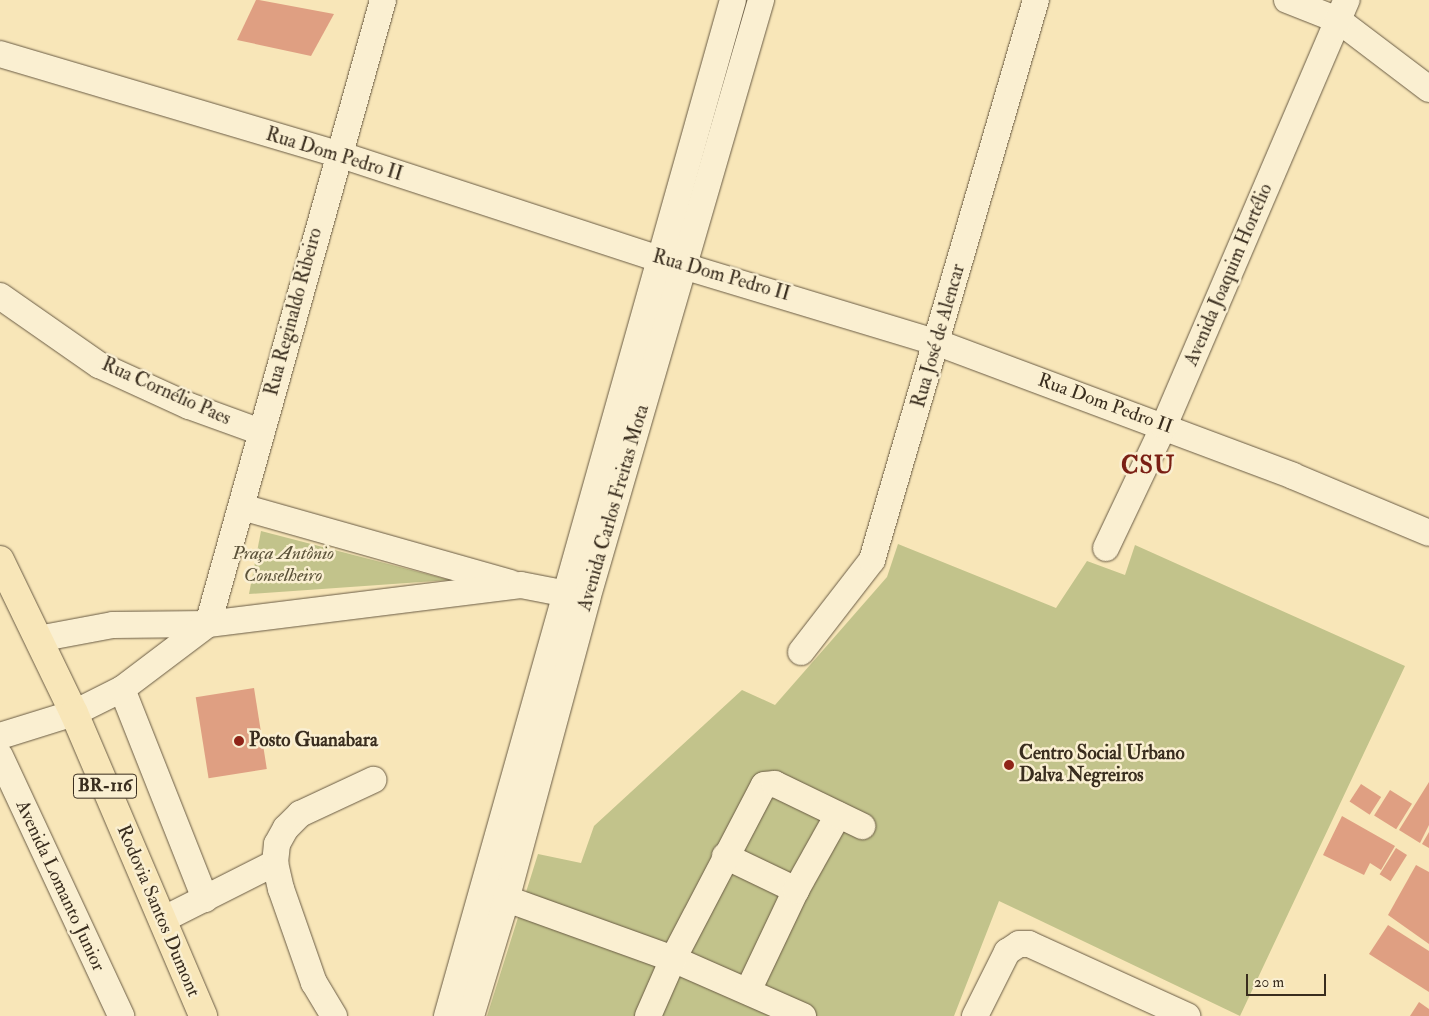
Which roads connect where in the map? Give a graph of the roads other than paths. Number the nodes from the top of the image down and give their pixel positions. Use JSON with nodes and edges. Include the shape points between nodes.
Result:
{"nodes":[{"id":1,"x":383,"y":0,"type":"edge"},
{"id":2,"x":733,"y":0,"type":"edge"},
{"id":3,"x":761,"y":0,"type":"edge"},
{"id":4,"x":1036,"y":0,"type":"edge"},
{"id":5,"x":1286,"y":0,"type":"edge"},
{"id":6,"x":1343,"y":10,"type":"edge"},
{"id":7,"x":0,"y":54,"type":"edge"},
{"id":8,"x":1429,"y":89,"type":"edge"},
{"id":9,"x":338,"y":154,"type":"junction"},
{"id":10,"x":672,"y":263,"type":"junction"},
{"id":11,"x":0,"y":296,"type":"edge"},
{"id":12,"x":938,"y":343,"type":"junction"},
{"id":13,"x":1164,"y":426,"type":"junction"},
{"id":14,"x":261,"y":432,"type":"junction"},
{"id":15,"x":242,"y":507,"type":"junction"},
{"id":16,"x":1429,"y":533,"type":"edge"},
{"id":17,"x":1106,"y":548,"type":"dead end"},
{"id":18,"x":0,"y":560,"type":"edge"},
{"id":19,"x":521,"y":586,"type":"junction"},
{"id":20,"x":576,"y":596,"type":"junction"},
{"id":21,"x":208,"y":624,"type":"junction"},
{"id":22,"x":38,"y":639,"type":"junction"},
{"id":23,"x":801,"y":652,"type":"dead end"},
{"id":24,"x":122,"y":689,"type":"junction"},
{"id":25,"x":74,"y":713,"type":"junction"},
{"id":26,"x":0,"y":736,"type":"edge"},
{"id":27,"x":0,"y":756,"type":"edge"},
{"id":28,"x":373,"y":780,"type":"dead end"},
{"id":29,"x":838,"y":815,"type":"junction"},
{"id":30,"x":862,"y":826,"type":"dead end"},
{"id":31,"x":726,"y":856,"type":"junction"},
{"id":32,"x":275,"y":863,"type":"junction"},
{"id":33,"x":796,"y":890,"type":"junction"},
{"id":34,"x":495,"y":896,"type":"junction"},
{"id":35,"x":205,"y":899,"type":"junction"},
{"id":36,"x":162,"y":920,"type":"junction"},
{"id":37,"x":672,"y":959,"type":"junction"},
{"id":38,"x":748,"y":991,"type":"junction"},
{"id":39,"x":121,"y":1016,"type":"edge"},
{"id":40,"x":203,"y":1016,"type":"edge"},
{"id":41,"x":334,"y":1016,"type":"edge"},
{"id":42,"x":447,"y":1016,"type":"edge"},
{"id":43,"x":471,"y":1016,"type":"edge"},
{"id":44,"x":648,"y":1016,"type":"edge"},
{"id":45,"x":803,"y":1016,"type":"edge"},
{"id":46,"x":975,"y":1016,"type":"edge"},
{"id":47,"x":1188,"y":1016,"type":"edge"}],
"edges":[{"from":1,"to":9,"type":"street","name":"Rua Reginaldo Ribeiro"},
{"from":2,"to":10,"type":"street","name":"Avenida Carlos Freitas Mota"},
{"from":3,"to":10,"type":"street","name":"Avenida Carlos Freitas Mota"},
{"from":4,"to":12,"type":"street","name":"Rua José de Alencar"},
{"from":5,"to":6,"type":"street"},
{"from":6,"to":8,"type":"street"},
{"from":6,"to":13,"type":"street","name":"Avenida Joaquim Hortélio"},
{"from":7,"to":9,"type":"street","name":"Rua Dom Pedro II"},
{"from":9,"to":10,"type":"street","name":"Rua Dom Pedro II"},
{"from":9,"to":14,"type":"street","name":"Rua Reginaldo Ribeiro"},
{"from":10,"to":12,"type":"street","name":"Rua Dom Pedro II"},
{"from":10,"to":20,"type":"street","name":"Avenida Carlos Freitas Mota"},
{"from":11,"to":14,"type":"street","name":"Rua Cornélio Paes","via":[[107,369],[181,403]]},
{"from":12,"to":13,"type":"street","name":"Rua Dom Pedro II"},
{"from":12,"to":23,"type":"street","name":"Rua José de Alencar","via":[[872,560]]},
{"from":13,"to":16,"type":"street","name":"Rua Dom Pedro II"},
{"from":13,"to":17,"type":"street","name":"Avenida Joaquim Hortélio"},
{"from":14,"to":15,"type":"street","name":"Rua Reginaldo Ribeiro"},
{"from":15,"to":19,"type":"street"},
{"from":15,"to":21,"type":"street","name":"Rua Reginaldo Ribeiro"},
{"from":18,"to":22,"type":"highway","name":"Rodovia Santos Dumont","number":"BR-116"},
{"from":19,"to":20,"type":"street"},
{"from":19,"to":21,"type":"street"},
{"from":20,"to":34,"type":"street","name":"Avenida Carlos Freitas Mota"},
{"from":21,"to":22,"type":"street","via":[[113,626]]},
{"from":21,"to":24,"type":"street"},
{"from":22,"to":25,"type":"highway","name":"Rodovia Santos Dumont","number":"BR-116"},
{"from":24,"to":25,"type":"street"},
{"from":24,"to":35,"type":"street"},
{"from":25,"to":26,"type":"street"},
{"from":25,"to":36,"type":"highway","name":"Rodovia Santos Dumont","number":"BR-116"},
{"from":27,"to":39,"type":"street","name":"Avenida Lomanto Junior"},
{"from":28,"to":32,"type":"street","via":[[300,814],[286,828],[277,844]]},
{"from":29,"to":30,"type":"street"},
{"from":29,"to":31,"type":"street","via":[[770,782],[760,791]]},
{"from":29,"to":33,"type":"street"},
{"from":31,"to":33,"type":"street"},
{"from":31,"to":37,"type":"street"},
{"from":32,"to":35,"type":"street"},
{"from":32,"to":41,"type":"street","via":[[314,983]]},
{"from":33,"to":38,"type":"street"},
{"from":34,"to":37,"type":"street"},
{"from":34,"to":42,"type":"street","name":"Avenida Carlos Freitas Mota"},
{"from":34,"to":43,"type":"street","name":"Avenida Carlos Freitas Mota"},
{"from":35,"to":36,"type":"street"},
{"from":36,"to":40,"type":"highway","name":"Rodovia Santos Dumont","number":"BR-116"},
{"from":37,"to":38,"type":"street"},
{"from":37,"to":44,"type":"street"},
{"from":38,"to":45,"type":"street"},
{"from":46,"to":47,"type":"street","via":[[1007,952],[1018,944],[1029,944]]}]}
